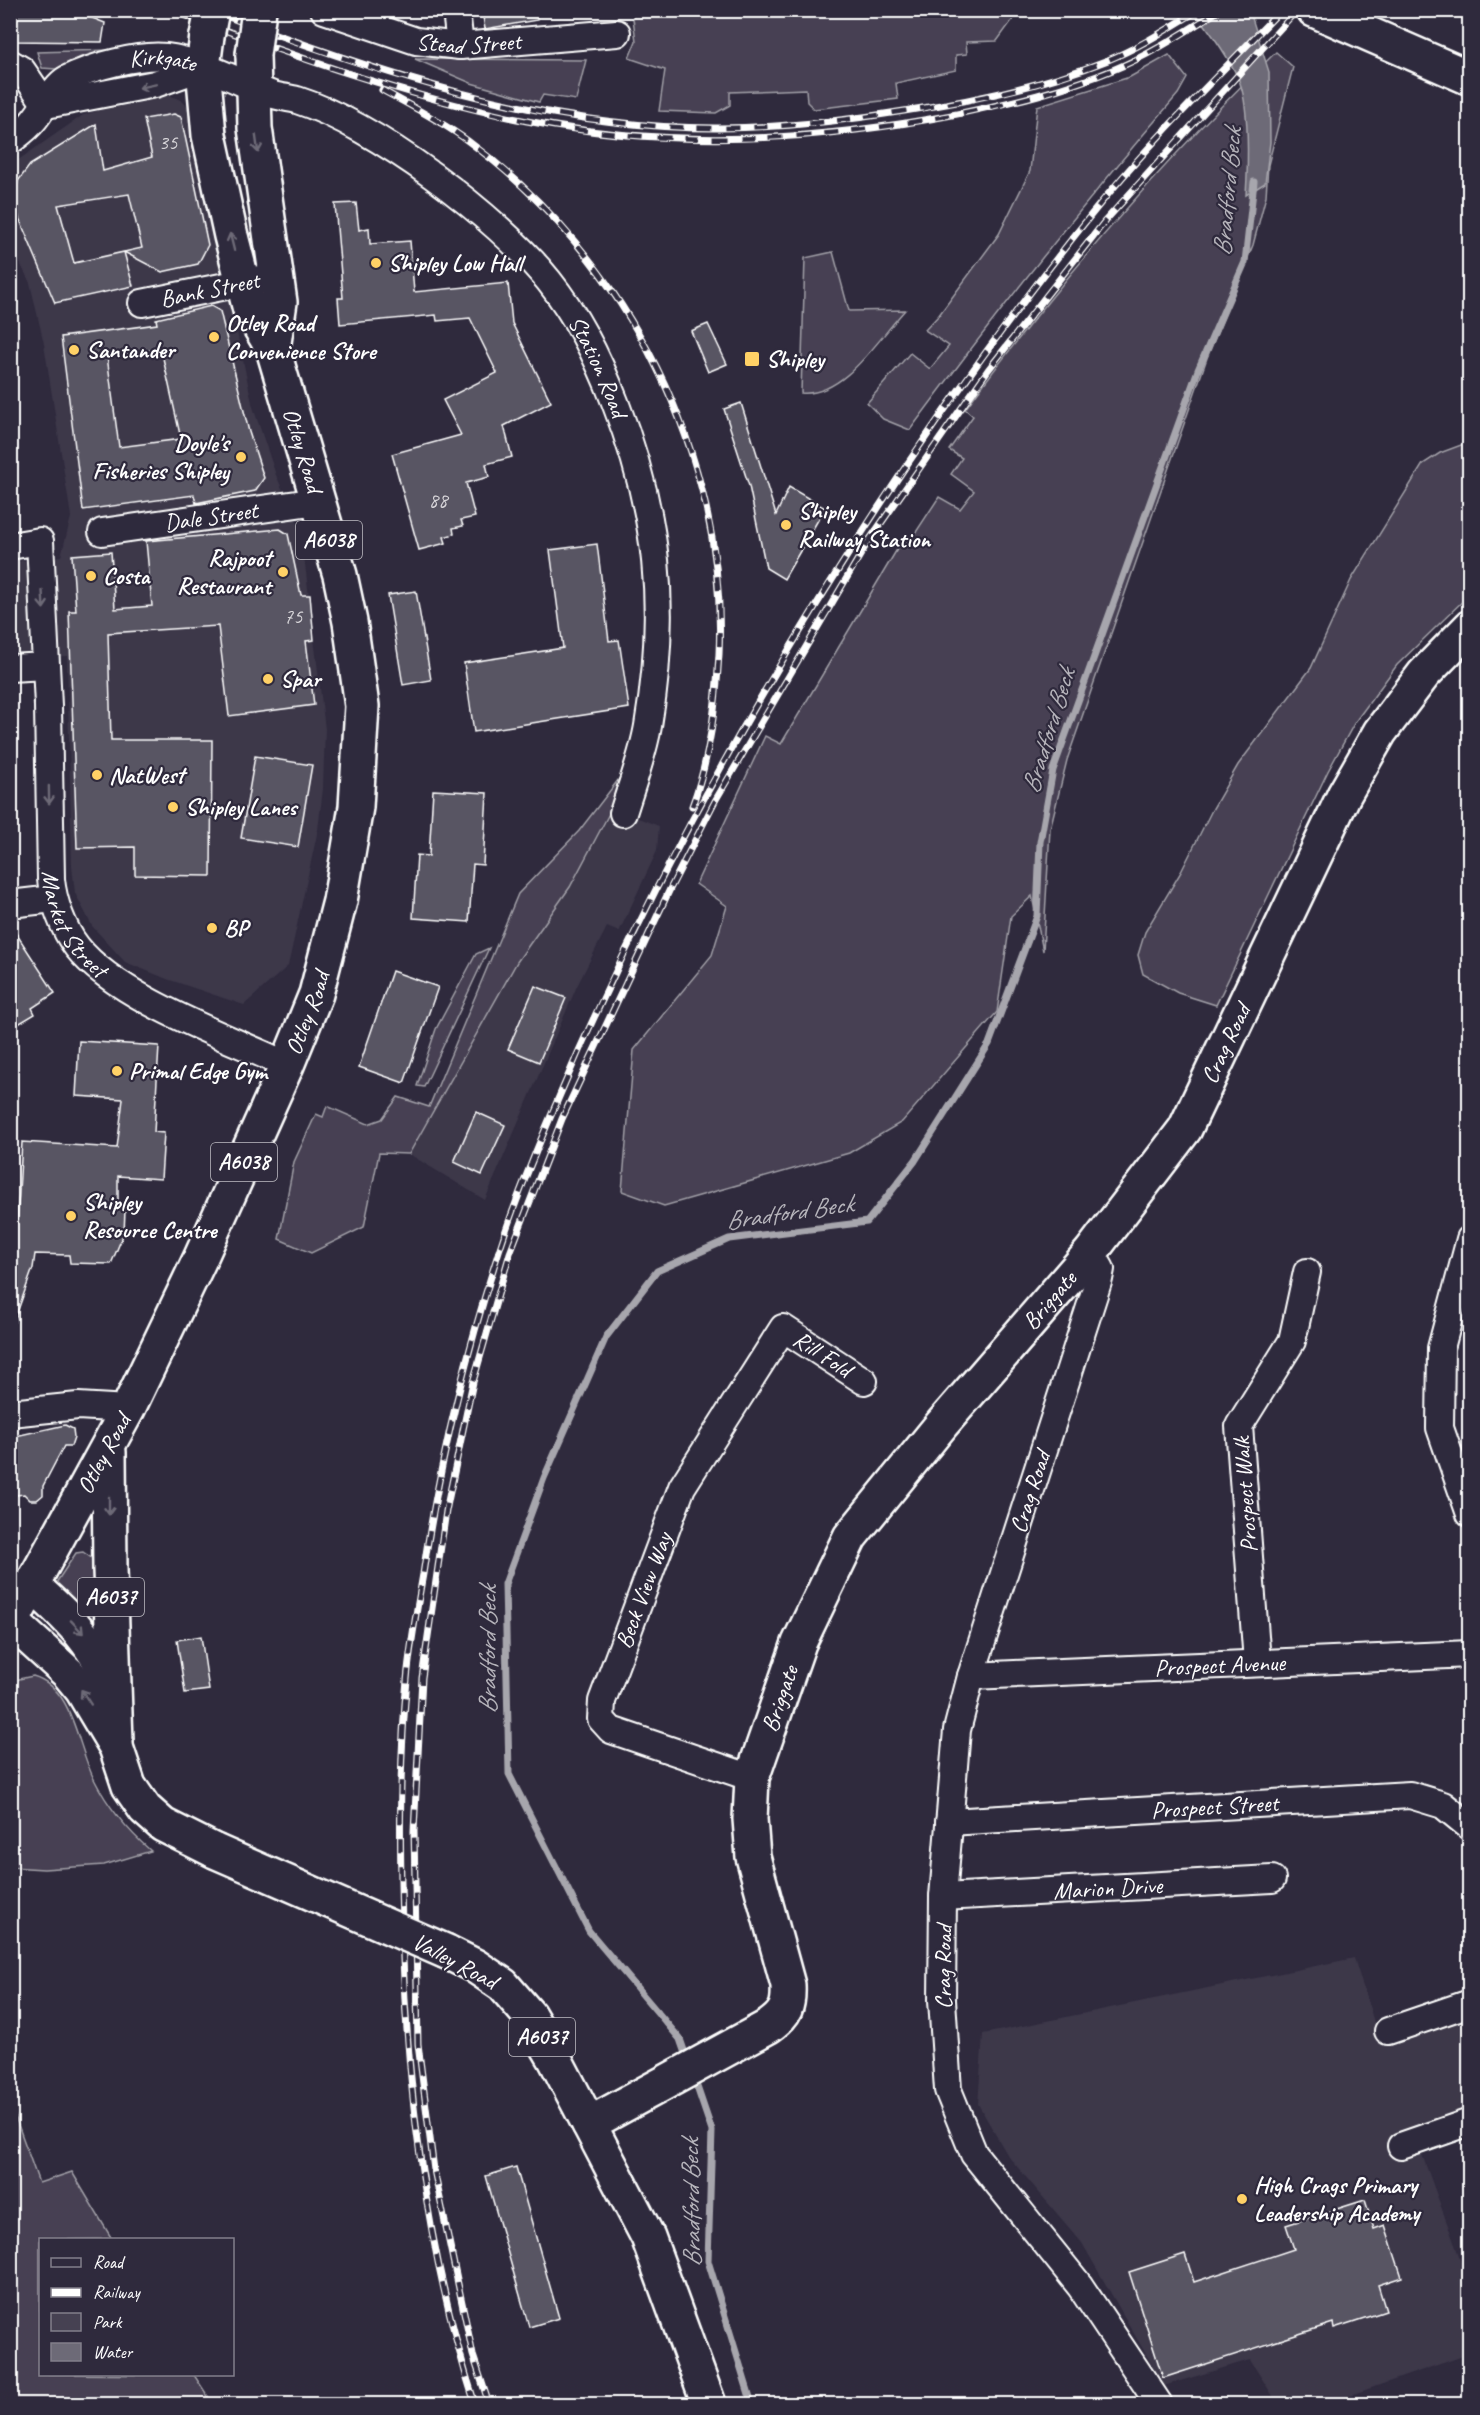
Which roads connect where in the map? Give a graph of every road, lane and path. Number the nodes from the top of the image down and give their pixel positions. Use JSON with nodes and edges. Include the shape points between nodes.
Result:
{"nodes":[{"id":1,"x":259,"y":10,"type":"edge"},
{"id":2,"x":324,"y":10,"type":"edge"},
{"id":3,"x":456,"y":10,"type":"edge"},
{"id":4,"x":1314,"y":10,"type":"edge"},
{"id":5,"x":617,"y":33,"type":"dead end"},
{"id":6,"x":207,"y":38,"type":"edge"},
{"id":7,"x":460,"y":46,"type":"junction"},
{"id":8,"x":10,"y":63,"type":"edge"},
{"id":9,"x":253,"y":70,"type":"junction"},
{"id":10,"x":1470,"y":78,"type":"edge"},
{"id":11,"x":46,"y":105,"type":"junction"},
{"id":12,"x":10,"y":141,"type":"edge"},
{"id":13,"x":276,"y":276,"type":"junction"},
{"id":14,"x":243,"y":283,"type":"junction"},
{"id":15,"x":142,"y":303,"type":"dead end"},
{"id":16,"x":273,"y":349,"type":"junction"},
{"id":17,"x":318,"y":501,"type":"junction"},
{"id":18,"x":102,"y":532,"type":"dead end"},
{"id":19,"x":10,"y":546,"type":"edge"},
{"id":20,"x":1470,"y":627,"type":"edge"},
{"id":21,"x":46,"y":666,"type":"junction"},
{"id":22,"x":10,"y":668,"type":"edge"},
{"id":23,"x":623,"y":813,"type":"dead end"},
{"id":24,"x":53,"y":899,"type":"junction"},
{"id":25,"x":10,"y":904,"type":"edge"},
{"id":26,"x":287,"y":1065,"type":"junction"},
{"id":27,"x":1470,"y":1239,"type":"edge"},
{"id":28,"x":1090,"y":1252,"type":"junction"},
{"id":29,"x":1307,"y":1272,"type":"dead end"},
{"id":30,"x":783,"y":1328,"type":"joint"},
{"id":31,"x":864,"y":1381,"type":"dead end"},
{"id":32,"x":128,"y":1409,"type":"junction"},
{"id":33,"x":10,"y":1413,"type":"edge"},
{"id":34,"x":109,"y":1447,"type":"junction"},
{"id":35,"x":1470,"y":1514,"type":"edge"},
{"id":36,"x":33,"y":1587,"type":"junction"},
{"id":37,"x":11,"y":1623,"type":"edge"},
{"id":38,"x":1470,"y":1654,"type":"edge"},
{"id":39,"x":1257,"y":1662,"type":"junction"},
{"id":40,"x":971,"y":1676,"type":"junction"},
{"id":41,"x":114,"y":1693,"type":"junction"},
{"id":42,"x":116,"y":1747,"type":"junction"},
{"id":43,"x":752,"y":1778,"type":"junction"},
{"id":44,"x":949,"y":1822,"type":"junction"},
{"id":45,"x":1470,"y":1827,"type":"edge"},
{"id":46,"x":1272,"y":1879,"type":"dead end"},
{"id":47,"x":943,"y":1897,"type":"junction"},
{"id":48,"x":1470,"y":2003,"type":"edge"},
{"id":49,"x":1388,"y":2031,"type":"dead end"},
{"id":50,"x":1470,"y":2122,"type":"edge"},
{"id":51,"x":589,"y":2124,"type":"junction"},
{"id":52,"x":1401,"y":2146,"type":"dead end"},
{"id":53,"x":709,"y":2404,"type":"edge"},
{"id":54,"x":1159,"y":2404,"type":"edge"}],
"edges":[{"from":1,"to":9,"type":"main road","name":"Otley Road","number":"A6038","bridge":true},
{"from":2,"to":7,"type":"street","name":"Stead Street","via":[[416,41]]},
{"from":3,"to":7,"type":"street"},
{"from":4,"to":10,"type":"main road"},
{"from":5,"to":7,"type":"street","name":"Stead Street"},
{"from":6,"to":9,"type":"street","name":"Station Road"},
{"from":6,"to":11,"type":"street","name":"Kirkgate","via":[[155,84]]},
{"from":14,"to":6,"type":"main road","name":"Otley Road","number":"A6038","one_way":true,"via":[[209,135]]},
{"from":8,"to":11,"type":"street","via":[[22,70]]},
{"from":9,"to":13,"type":"main road","name":"Otley Road","number":"A6038","one_way":true,"via":[[255,128]]},
{"from":9,"to":23,"type":"street","name":"Station Road","via":[[416,164],[512,242],[549,281],[579,326],[606,379],[643,482],[657,574],[657,651],[648,725]]},
{"from":11,"to":12,"type":"street"},
{"from":13,"to":14,"type":"street","name":"Bank Street"},
{"from":13,"to":16,"type":"main road","name":"Otley Road","number":"A6038","via":[[279,318]]},
{"from":14,"to":15,"type":"street","name":"Bank Street"},
{"from":14,"to":16,"type":"main road","name":"Otley Road","number":"A6038","via":[[256,325]]},
{"from":16,"to":17,"type":"main road","name":"Otley Road","number":"A6038"},
{"from":17,"to":18,"type":"street","name":"Dale Street"},
{"from":17,"to":26,"type":"main road","name":"Otley Road","number":"A6038","via":[[350,622],[361,687],[361,736],[356,807],[340,901],[316,994]]},
{"from":19,"to":21,"type":"street","name":"Market Street","one_way":true,"via":[[40,542]]},
{"from":20,"to":28,"type":"main road","name":"Crag Road","via":[[1424,674],[1380,732],[1344,795],[1185,1129]]},
{"from":21,"to":22,"type":"street"},
{"from":21,"to":24,"type":"street","name":"Market Street","one_way":true},
{"from":24,"to":25,"type":"street"},
{"from":24,"to":26,"type":"street","name":"Market Street","via":[[76,946],[113,980],[151,1002]]},
{"from":26,"to":32,"type":"main road","name":"Otley Road","number":"A6038"},
{"from":27,"to":35,"type":"street","via":[[1441,1348],[1440,1428]]},
{"from":28,"to":40,"type":"street","name":"Crag Road","via":[[1101,1269],[1099,1279]]},
{"from":28,"to":43,"type":"main road","name":"Briggate","via":[[850,1537],[799,1643]]},
{"from":29,"to":39,"type":"street","name":"Prospect Walk","via":[[1292,1341],[1239,1425]]},
{"from":30,"to":31,"type":"street","name":"Rill Fold"},
{"from":30,"to":43,"type":"street","name":"Beck View Way","via":[[682,1486],[602,1701],[601,1719],[611,1730]]},
{"from":32,"to":33,"type":"street","via":[[78,1406]]},
{"from":32,"to":34,"type":"main road","name":"Otley Road","number":"A6038"},
{"from":34,"to":36,"type":"main road","name":"Otley Road","number":"A6038"},
{"from":34,"to":41,"type":"main road","name":"Valley Road","number":"A6037","one_way":true},
{"from":36,"to":37,"type":"main road","name":"Otley Road","number":"A6038"},
{"from":36,"to":41,"type":"main road","name":"Valley Road","number":"A6037","one_way":true,"via":[[87,1639],[101,1660]]},
{"from":42,"to":37,"type":"main road","name":"Valley Road","number":"A6037","one_way":true,"via":[[68,1673]]},
{"from":38,"to":39,"type":"street","name":"Prospect Avenue"},
{"from":39,"to":40,"type":"street","name":"Prospect Avenue"},
{"from":40,"to":44,"type":"street","name":"Crag Road","via":[[957,1730]]},
{"from":41,"to":42,"type":"main road","name":"Valley Road","number":"A6037"},
{"from":42,"to":51,"type":"main road","name":"Valley Road","number":"A6037","bridge":true,"via":[[129,1786],[145,1809],[163,1825],[447,1952],[503,1985],[529,2015]]},
{"from":43,"to":51,"type":"main road","name":"Briggate","via":[[753,1857],[788,1984],[789,2004],[783,2016],[769,2026]]},
{"from":44,"to":45,"type":"street","name":"Prospect Street","via":[[1410,1795],[1443,1805]]},
{"from":44,"to":47,"type":"street","name":"Crag Road"},
{"from":46,"to":47,"type":"street","name":"Marion Drive"},
{"from":47,"to":54,"type":"street","name":"Crag Road","via":[[942,2000],[948,2090],[974,2154],[1080,2286]]},
{"from":48,"to":49,"type":"street"},
{"from":50,"to":52,"type":"street"},
{"from":51,"to":53,"type":"main road","name":"Valley Road","number":"A6037","via":[[648,2237]]}]}
